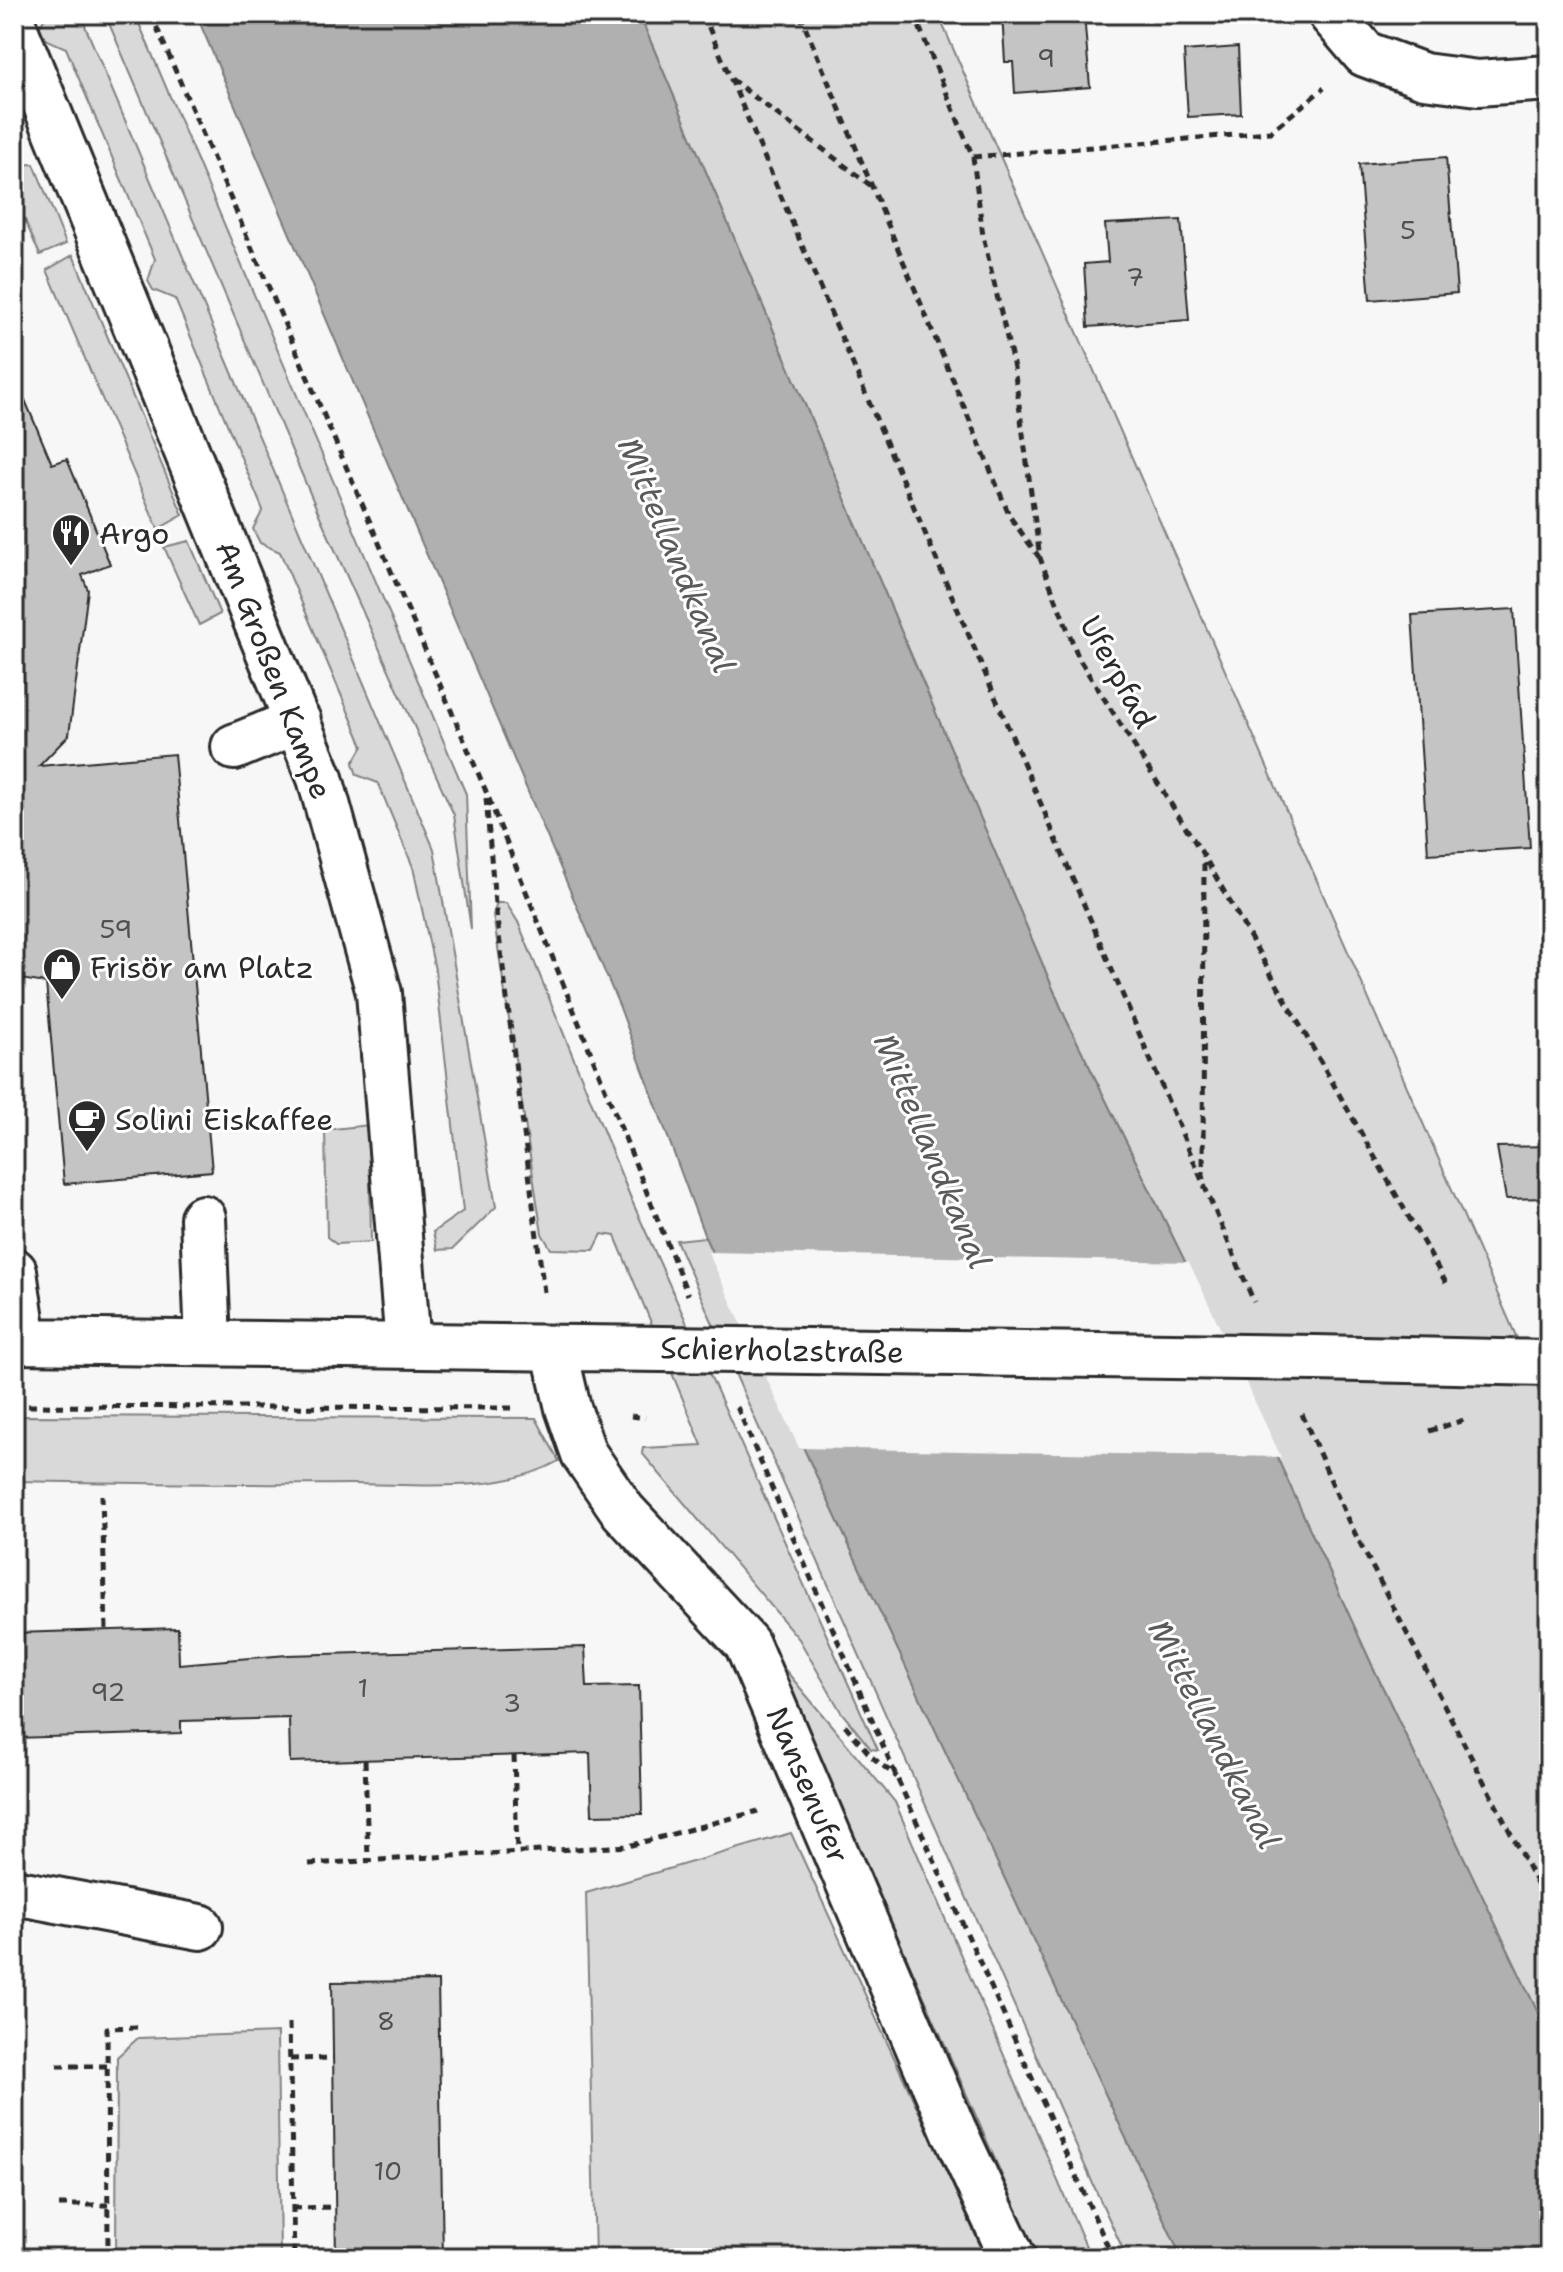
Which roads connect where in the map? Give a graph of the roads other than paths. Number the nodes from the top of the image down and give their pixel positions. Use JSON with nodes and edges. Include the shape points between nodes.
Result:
{"nodes":[{"id":1,"x":1331,"y":14,"type":"edge"},
{"id":2,"x":14,"y":27,"type":"edge"},
{"id":3,"x":1549,"y":78,"type":"edge"},
{"id":4,"x":298,"y":721,"type":"junction"},
{"id":5,"x":234,"y":747,"type":"dead end"},
{"id":6,"x":203,"y":1218,"type":"dead end"},
{"id":7,"x":14,"y":1271,"type":"edge"},
{"id":8,"x":19,"y":1341,"type":"edge"},
{"id":9,"x":208,"y":1343,"type":"junction"},
{"id":10,"x":408,"y":1345,"type":"junction"},
{"id":11,"x":554,"y":1348,"type":"junction"},
{"id":12,"x":1549,"y":1363,"type":"edge"},
{"id":13,"x":14,"y":1892,"type":"edge"},
{"id":14,"x":200,"y":1927,"type":"dead end"},
{"id":15,"x":1013,"y":2258,"type":"edge"}],
"edges":[{"from":1,"to":3,"type":"street","via":[[1365,54],[1424,76],[1478,83]]},
{"from":2,"to":4,"type":"street","name":"Am Großen Kampe"},
{"from":4,"to":5,"type":"street"},
{"from":4,"to":10,"type":"street","name":"Am Großen Kampe","via":[[320,778],[379,993]]},
{"from":6,"to":9,"type":"street"},
{"from":7,"to":8,"type":"street"},
{"from":8,"to":9,"type":"street","name":"Schierholzstraße"},
{"from":9,"to":10,"type":"street","name":"Schierholzstraße"},
{"from":10,"to":11,"type":"street","name":"Schierholzstraße"},
{"from":11,"to":12,"type":"street","name":"Schierholzstraße","bridge":true},
{"from":11,"to":15,"type":"street","name":"Nansenufer","via":[[584,1454],[623,1511],[747,1644]]},
{"from":13,"to":14,"type":"street"}]}
